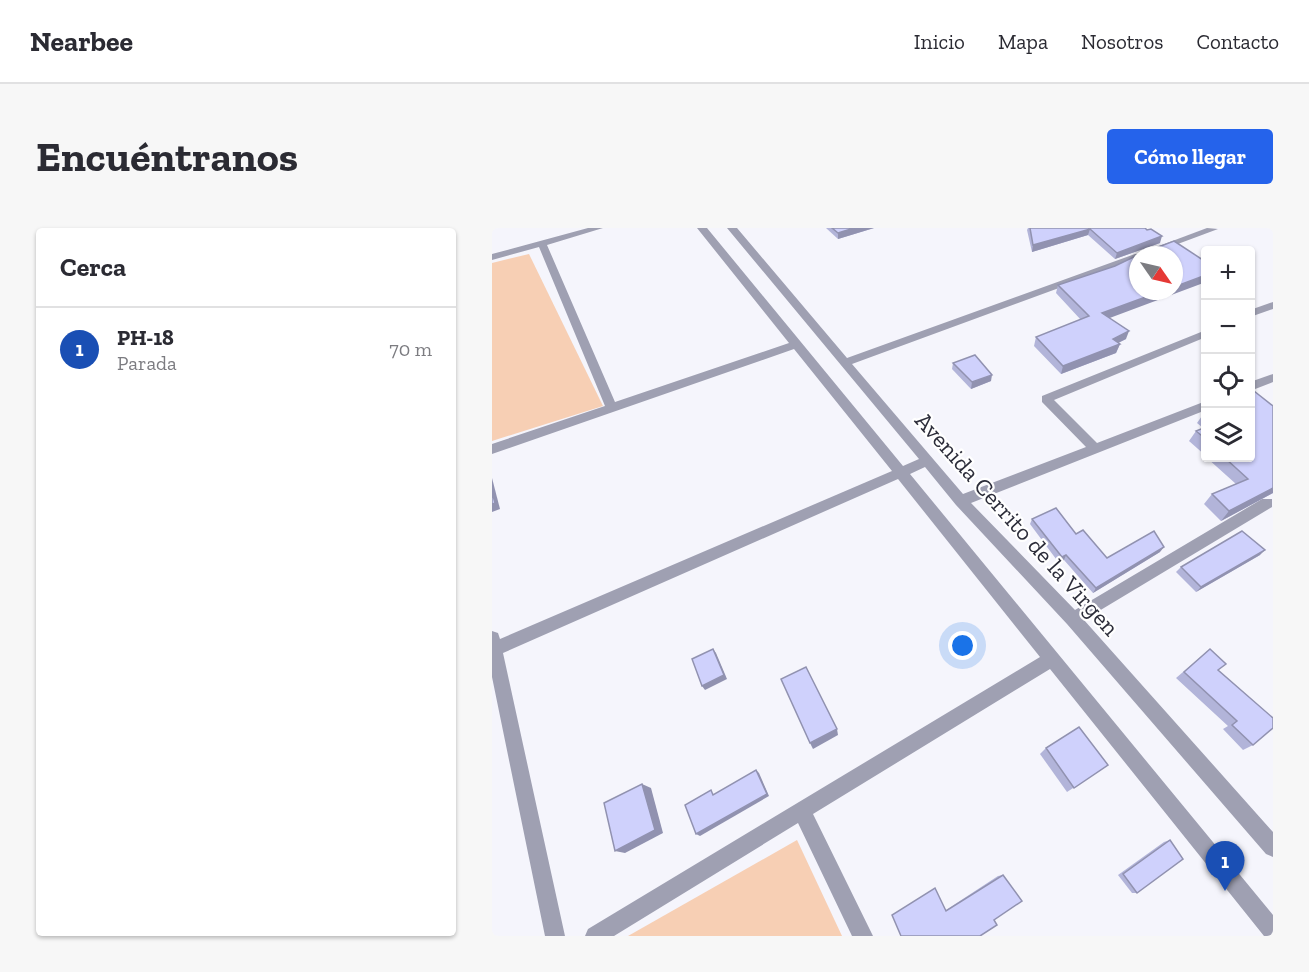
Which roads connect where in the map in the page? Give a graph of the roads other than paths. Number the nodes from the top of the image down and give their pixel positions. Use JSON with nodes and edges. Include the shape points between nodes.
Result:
{"nodes":[{"id":1,"x":598,"y":228,"type":"edge"},
{"id":2,"x":702,"y":228,"type":"edge"},
{"id":3,"x":732,"y":228,"type":"edge"},
{"id":4,"x":1212,"y":228,"type":"edge"},
{"id":5,"x":542,"y":243,"type":"junction"},
{"id":6,"x":1163,"y":246,"type":"edge"},
{"id":7,"x":492,"y":257,"type":"edge"},
{"id":8,"x":1129,"y":259,"type":"edge"},
{"id":9,"x":1273,"y":305,"type":"edge"},
{"id":10,"x":1255,"y":312,"type":"edge"},
{"id":11,"x":1201,"y":335,"type":"edge"},
{"id":12,"x":797,"y":344,"type":"junction"},
{"id":13,"x":846,"y":362,"type":"junction"},
{"id":14,"x":1273,"y":378,"type":"edge"},
{"id":15,"x":1255,"y":385,"type":"edge"},
{"id":16,"x":1201,"y":407,"type":"edge"},
{"id":17,"x":612,"y":409,"type":"junction"},
{"id":18,"x":1095,"y":448,"type":"junction"},
{"id":19,"x":492,"y":449,"type":"edge"},
{"id":20,"x":927,"y":461,"type":"junction"},
{"id":21,"x":900,"y":471,"type":"junction"},
{"id":22,"x":961,"y":501,"type":"junction"},
{"id":23,"x":1267,"y":503,"type":"edge"},
{"id":24,"x":1073,"y":620,"type":"junction"},
{"id":25,"x":493,"y":646,"type":"edge"},
{"id":26,"x":1051,"y":659,"type":"junction"},
{"id":27,"x":802,"y":810,"type":"junction"},
{"id":28,"x":1273,"y":847,"type":"edge"},
{"id":29,"x":1273,"y":931,"type":"edge"},
{"id":30,"x":555,"y":936,"type":"edge"},
{"id":31,"x":595,"y":936,"type":"edge"},
{"id":32,"x":863,"y":936,"type":"edge"}],
"edges":[{"from":1,"to":5,"type":"street"},
{"from":2,"to":12,"type":"street"},
{"from":3,"to":13,"type":"street","name":"Avenida Cerrito de la Virgen"},
{"from":4,"to":6,"type":"street"},
{"from":5,"to":7,"type":"street"},
{"from":5,"to":17,"type":"street"},
{"from":8,"to":13,"type":"street"},
{"from":9,"to":10,"type":"street"},
{"from":11,"to":18,"type":"street","via":[[1046,399]]},
{"from":12,"to":17,"type":"street"},
{"from":12,"to":21,"type":"street"},
{"from":13,"to":20,"type":"street","name":"Avenida Cerrito de la Virgen"},
{"from":14,"to":15,"type":"street"},
{"from":16,"to":18,"type":"street"},
{"from":17,"to":19,"type":"street"},
{"from":18,"to":22,"type":"street"},
{"from":20,"to":21,"type":"street"},
{"from":20,"to":22,"type":"street","name":"Avenida Cerrito de la Virgen"},
{"from":21,"to":25,"type":"street"},
{"from":21,"to":26,"type":"street"},
{"from":22,"to":24,"type":"street","name":"Avenida Cerrito de la Virgen"},
{"from":23,"to":24,"type":"street"},
{"from":24,"to":28,"type":"street","name":"Avenida Cerrito de la Virgen"},
{"from":25,"to":30,"type":"street"},
{"from":26,"to":27,"type":"street"},
{"from":26,"to":29,"type":"street"},
{"from":27,"to":31,"type":"street"},
{"from":27,"to":32,"type":"street"}]}
